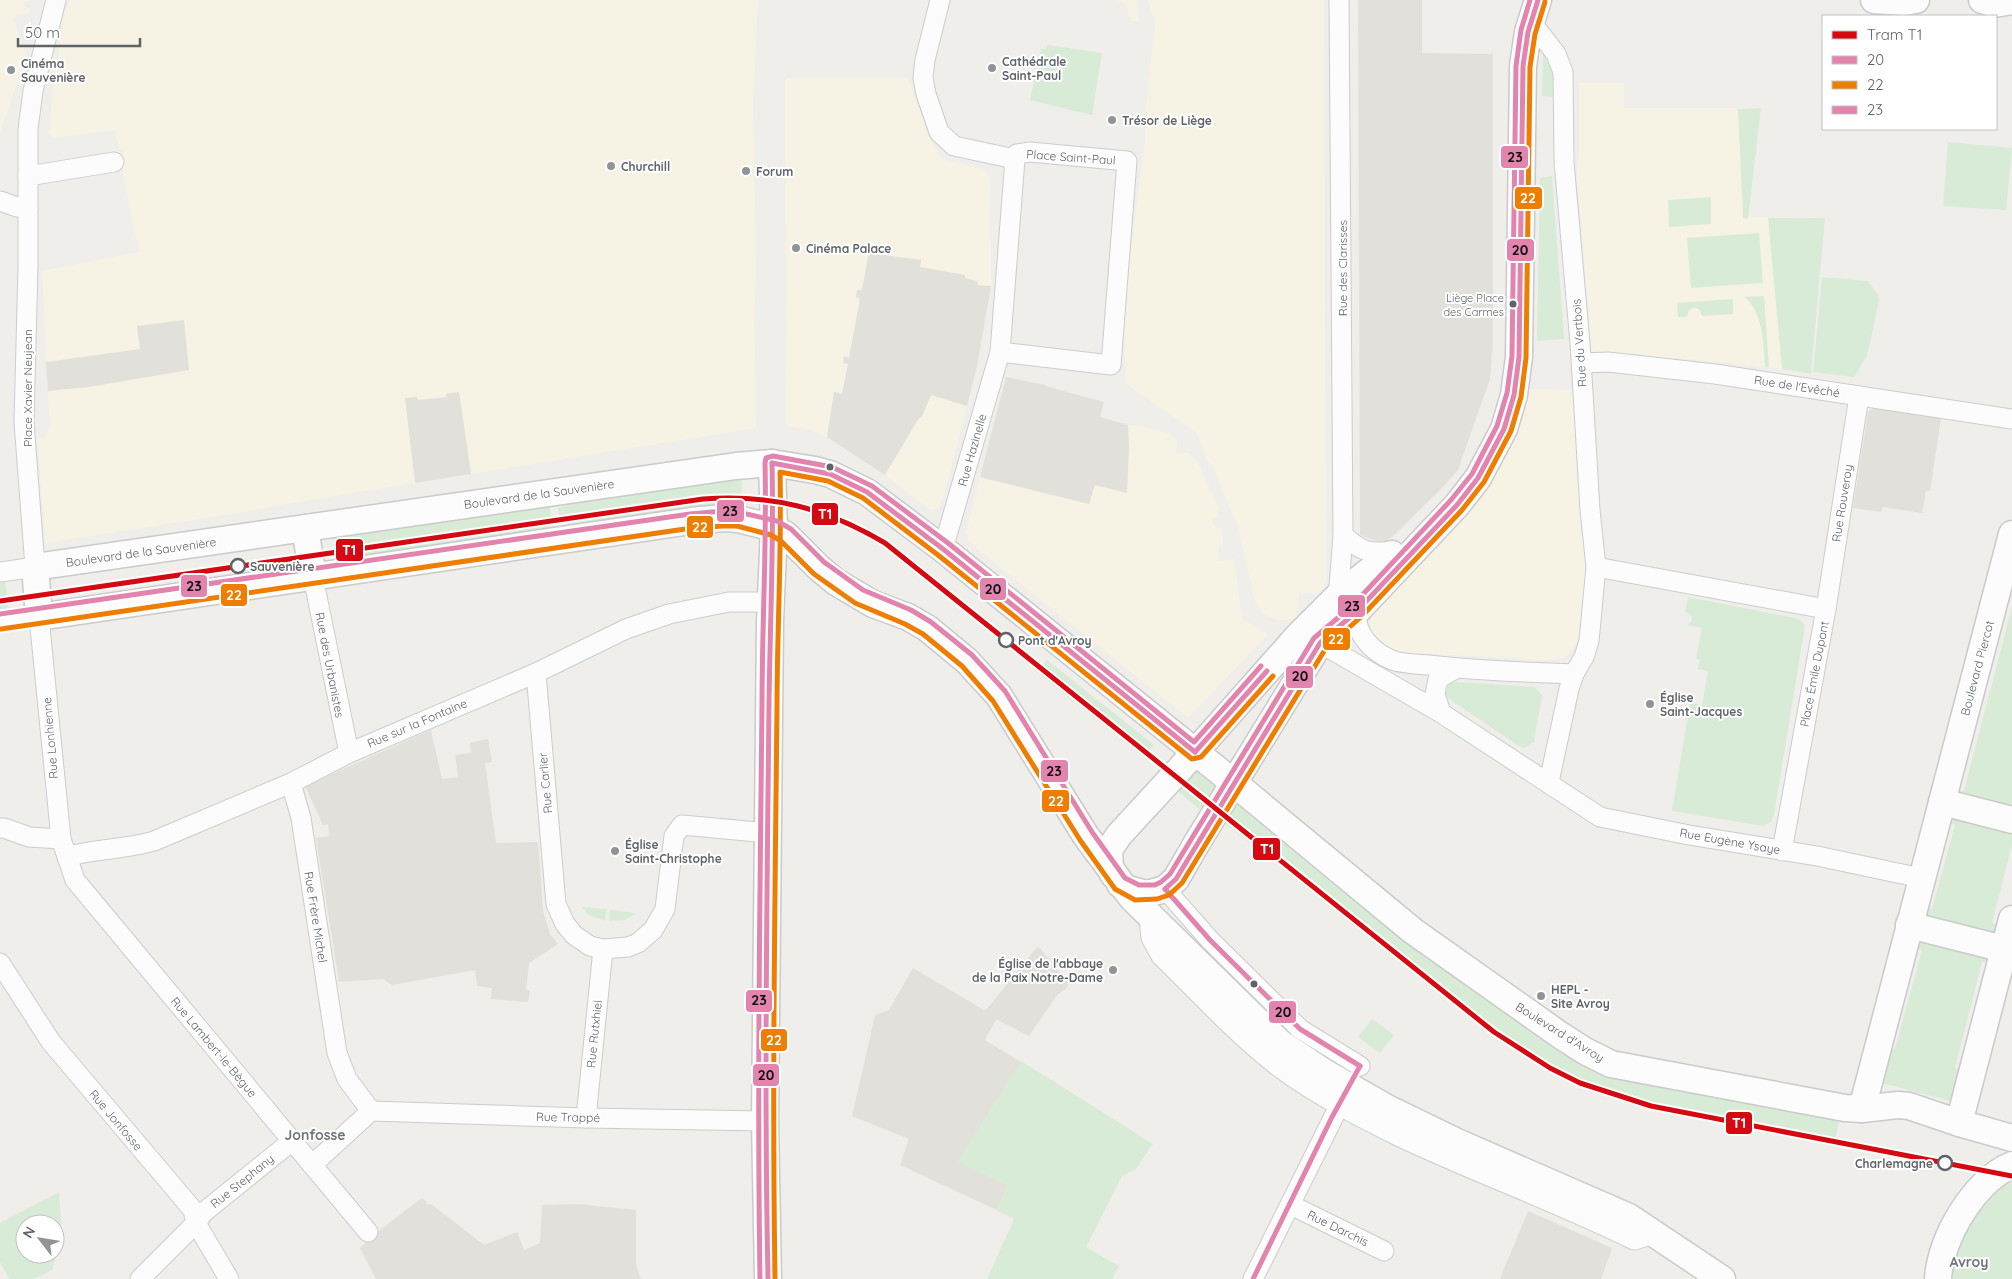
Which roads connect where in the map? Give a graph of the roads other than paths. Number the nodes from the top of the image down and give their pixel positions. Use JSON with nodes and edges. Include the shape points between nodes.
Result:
{"nodes":[{"id":1,"x":56,"y":0,"type":"edge"},
{"id":2,"x":940,"y":0,"type":"edge"},
{"id":3,"x":1339,"y":0,"type":"edge"},
{"id":4,"x":1874,"y":0,"type":"edge"},
{"id":5,"x":1916,"y":0,"type":"edge"},
{"id":6,"x":1530,"y":6,"type":"edge"},
{"id":7,"x":1015,"y":159,"type":"junction"},
{"id":8,"x":114,"y":162,"type":"dead end"},
{"id":9,"x":28,"y":176,"type":"junction"},
{"id":10,"x":0,"y":201,"type":"edge"},
{"id":11,"x":28,"y":208,"type":"junction"},
{"id":12,"x":1000,"y":352,"type":"junction"},
{"id":13,"x":1582,"y":363,"type":"junction"},
{"id":14,"x":1859,"y":396,"type":"junction"},
{"id":15,"x":2012,"y":419,"type":"edge"},
{"id":16,"x":772,"y":463,"type":"junction"},
{"id":17,"x":306,"y":528,"type":"junction"},
{"id":18,"x":774,"y":528,"type":"junction"},
{"id":19,"x":2012,"y":534,"type":"edge"},
{"id":20,"x":1344,"y":535,"type":"junction"},
{"id":21,"x":943,"y":549,"type":"junction"},
{"id":22,"x":1394,"y":551,"type":"junction"},
{"id":23,"x":35,"y":567,"type":"junction"},
{"id":24,"x":1596,"y":567,"type":"junction"},
{"id":25,"x":0,"y":572,"type":"edge"},
{"id":26,"x":313,"y":577,"type":"junction"},
{"id":27,"x":771,"y":602,"type":"junction"},
{"id":28,"x":1348,"y":603,"type":"junction"},
{"id":29,"x":1826,"y":610,"type":"junction"},
{"id":30,"x":40,"y":617,"type":"junction"},
{"id":31,"x":0,"y":622,"type":"edge"},
{"id":32,"x":1320,"y":643,"type":"junction"},
{"id":33,"x":1457,"y":668,"type":"junction"},
{"id":34,"x":536,"y":673,"type":"junction"},
{"id":35,"x":1574,"y":674,"type":"junction"},
{"id":36,"x":1441,"y":713,"type":"junction"},
{"id":37,"x":349,"y":752,"type":"junction"},
{"id":38,"x":1195,"y":752,"type":"junction"},
{"id":39,"x":1548,"y":782,"type":"junction"},
{"id":40,"x":291,"y":783,"type":"junction"},
{"id":41,"x":1234,"y":783,"type":"junction"},
{"id":42,"x":1942,"y":802,"type":"junction"},
{"id":43,"x":2012,"y":820,"type":"edge"},
{"id":44,"x":0,"y":828,"type":"edge"},
{"id":45,"x":768,"y":833,"type":"junction"},
{"id":46,"x":61,"y":839,"type":"junction"},
{"id":47,"x":1782,"y":851,"type":"junction"},
{"id":48,"x":67,"y":857,"type":"junction"},
{"id":49,"x":1921,"y":878,"type":"junction"},
{"id":50,"x":1118,"y":881,"type":"junction"},
{"id":51,"x":1165,"y":888,"type":"junction"},
{"id":52,"x":2012,"y":919,"type":"edge"},
{"id":53,"x":1909,"y":925,"type":"junction"},
{"id":54,"x":602,"y":949,"type":"junction"},
{"id":55,"x":2004,"y":949,"type":"junction"},
{"id":56,"x":0,"y":963,"type":"edge"},
{"id":57,"x":1349,"y":1086,"type":"junction"},
{"id":58,"x":1862,"y":1109,"type":"junction"},
{"id":59,"x":371,"y":1111,"type":"junction"},
{"id":60,"x":586,"y":1118,"type":"junction"},
{"id":61,"x":765,"y":1121,"type":"junction"},
{"id":62,"x":1959,"y":1123,"type":"junction"},
{"id":63,"x":2012,"y":1138,"type":"edge"},
{"id":64,"x":292,"y":1141,"type":"junction"},
{"id":65,"x":312,"y":1165,"type":"junction"},
{"id":66,"x":2012,"y":1165,"type":"edge"},
{"id":67,"x":1291,"y":1205,"type":"junction"},
{"id":68,"x":196,"y":1223,"type":"junction"},
{"id":69,"x":368,"y":1232,"type":"dead end"},
{"id":70,"x":1384,"y":1251,"type":"dead end"},
{"id":71,"x":140,"y":1279,"type":"edge"},
{"id":72,"x":229,"y":1279,"type":"edge"},
{"id":73,"x":768,"y":1279,"type":"edge"},
{"id":74,"x":1253,"y":1279,"type":"edge"},
{"id":75,"x":1722,"y":1279,"type":"edge"},
{"id":76,"x":1938,"y":1279,"type":"edge"}],
"edges":[{"from":1,"to":9,"type":"street","name":"Place Xavier Neujean","via":[[33,91],[28,129]]},
{"from":2,"to":7,"type":"street","via":[[923,78],[939,132],[954,146]]},
{"from":3,"to":20,"type":"street","name":"Rue des Clarisses"},
{"from":4,"to":5,"type":"street"},
{"from":6,"to":13,"type":"street","name":"Rue du Vertbois","via":[[1536,28],[1556,54],[1563,72],[1564,162]]},
{"from":6,"to":22,"type":"street","via":[[1515,25],[1511,340],[1503,391],[1490,433],[1471,468],[1444,501]]},
{"from":6,"to":28,"type":"street","via":[[1523,66],[1519,357],[1509,413],[1495,447],[1465,495]]},
{"from":7,"to":12,"type":"street","name":"Place Saint-Paul"},
{"from":7,"to":12,"type":"street","name":"Place Saint-Paul","via":[[1017,154],[1030,152],[1127,162],[1111,364]]},
{"from":8,"to":9,"type":"street"},
{"from":9,"to":11,"type":"street","name":"Place Xavier Neujean"},
{"from":10,"to":11,"type":"street"},
{"from":11,"to":23,"type":"street","name":"Place Xavier Neujean","via":[[24,422]]},
{"from":12,"to":21,"type":"street","name":"Rue Hazinelle"},
{"from":13,"to":14,"type":"street","name":"Rue de l'Evêché","via":[[1608,362],[1715,374]]},
{"from":13,"to":24,"type":"street","name":"Rue du Vertbois"},
{"from":14,"to":15,"type":"street","name":"Rue de l'Evêché"},
{"from":14,"to":29,"type":"street","name":"Rue Rouveroy"},
{"from":16,"to":17,"type":"street","name":"Boulevard de la Sauvenière"},
{"from":16,"to":18,"type":"street"},
{"from":16,"to":21,"type":"street","name":"Boulevard d'Avroy","via":[[830,474],[867,492]]},
{"from":17,"to":23,"type":"street","name":"Boulevard de la Sauvenière"},
{"from":17,"to":26,"type":"street"},
{"from":18,"to":26,"type":"street","via":[[738,519],[691,521]]},
{"from":18,"to":27,"type":"street"},
{"from":18,"to":50,"type":"street","via":[[786,535],[836,582],[873,604],[925,626],[967,661],[999,696],[1086,836]]},
{"from":19,"to":42,"type":"street","name":"Boulevard Piercot"},
{"from":20,"to":22,"type":"street","via":[[1360,549]]},
{"from":20,"to":28,"type":"street","name":"Rue des Clarisses"},
{"from":21,"to":38,"type":"street","name":"Boulevard d'Avroy"},
{"from":22,"to":28,"type":"street","via":[[1366,576]]},
{"from":23,"to":25,"type":"street","name":"Boulevard de la Sauvenière"},
{"from":23,"to":30,"type":"street"},
{"from":24,"to":29,"type":"street","name":"Place Émile Dupont"},
{"from":24,"to":35,"type":"street","name":"Rue du Vertbois","via":[[1589,642]]},
{"from":26,"to":30,"type":"street"},
{"from":26,"to":37,"type":"street","name":"Rue des Urbanistes"},
{"from":27,"to":34,"type":"street","name":"Rue sur la Fontaine","via":[[729,602],[652,619]]},
{"from":27,"to":45,"type":"street"},
{"from":28,"to":32,"type":"street"},
{"from":28,"to":33,"type":"street","name":"Rue des Clarisses","via":[[1362,636],[1382,655],[1394,661]]},
{"from":28,"to":38,"type":"street","via":[[1298,636]]},
{"from":29,"to":47,"type":"street","name":"Place Émile Dupont"},
{"from":30,"to":31,"type":"street"},
{"from":30,"to":46,"type":"street","name":"Rue Lonhienne"},
{"from":32,"to":36,"type":"street","name":"Rue Eugène Ysaye"},
{"from":32,"to":41,"type":"street"},
{"from":33,"to":35,"type":"street","name":"Rue des Clarisses"},
{"from":33,"to":36,"type":"street","via":[[1438,679],[1434,694]]},
{"from":34,"to":37,"type":"street","name":"Rue sur la Fontaine"},
{"from":34,"to":54,"type":"street","name":"Rue Carlier","via":[[556,904],[574,935],[590,946]]},
{"from":35,"to":39,"type":"street","name":"Rue du Vertbois"},
{"from":36,"to":39,"type":"street","name":"Rue Eugène Ysaye"},
{"from":37,"to":40,"type":"street","name":"Rue sur la Fontaine"},
{"from":38,"to":41,"type":"street","name":"Boulevard d'Avroy"},
{"from":38,"to":50,"type":"street","via":[[1113,842],[1110,868]]},
{"from":39,"to":47,"type":"street","name":"Rue Eugène Ysaye","via":[[1600,817]]},
{"from":40,"to":48,"type":"street","name":"Rue sur la Fontaine","via":[[154,841]]},
{"from":40,"to":59,"type":"street","name":"Rue Frère Michel","via":[[301,818],[337,1052],[347,1079]]},
{"from":41,"to":51,"type":"street","via":[[1176,879]]},
{"from":41,"to":58,"type":"street","name":"Boulevard d'Avroy","via":[[1413,931],[1585,1051],[1611,1064]]},
{"from":42,"to":43,"type":"street"},
{"from":42,"to":49,"type":"street","name":"Boulevard Piercot"},
{"from":44,"to":46,"type":"street","via":[[29,837]]},
{"from":45,"to":54,"type":"street","via":[[682,825],[674,836],[665,909],[660,920],[638,943]]},
{"from":45,"to":61,"type":"street"},
{"from":46,"to":48,"type":"street","name":"Rue Lonhienne"},
{"from":47,"to":49,"type":"street","name":"Rue Eugène Ysaye"},
{"from":48,"to":64,"type":"street","name":"Rue Lambert-le-Bègue","via":[[75,880]]},
{"from":49,"to":53,"type":"street","name":"Boulevard Piercot"},
{"from":50,"to":51,"type":"street","via":[[1137,893],[1146,894]]},
{"from":50,"to":57,"type":"street","via":[[1149,916],[1279,1042]]},
{"from":51,"to":57,"type":"street","via":[[1210,940],[1300,1029]]},
{"from":52,"to":55,"type":"street"},
{"from":53,"to":55,"type":"street"},
{"from":53,"to":58,"type":"street","name":"Boulevard Piercot"},
{"from":54,"to":60,"type":"street","name":"Rue Rutxhiel"},
{"from":55,"to":62,"type":"street"},
{"from":56,"to":68,"type":"street","name":"Rue Jonfosse","via":[[51,1042],[193,1210]]},
{"from":57,"to":67,"type":"street"},
{"from":57,"to":75,"type":"street","via":[[1457,1142],[1615,1210]]},
{"from":58,"to":62,"type":"street","name":"Boulevard d'Avroy","via":[[1909,1106]]},
{"from":59,"to":60,"type":"street","name":"Rue Trappé"},
{"from":59,"to":65,"type":"street"},
{"from":60,"to":61,"type":"street","name":"Rue Trappé"},
{"from":61,"to":73,"type":"street"},
{"from":62,"to":63,"type":"street","name":"Boulevard d'Avroy"},
{"from":64,"to":65,"type":"street","name":"Rue Lambert-le-Bègue"},
{"from":64,"to":68,"type":"street","name":"Rue Stephany","via":[[204,1212]]},
{"from":65,"to":69,"type":"street","name":"Rue Lambert-le-Bègue"},
{"from":66,"to":76,"type":"street","via":[[1987,1182],[1964,1210],[1945,1248]]},
{"from":67,"to":70,"type":"street","name":"Rue Darchis"},
{"from":67,"to":74,"type":"street"},
{"from":68,"to":71,"type":"street","name":"Rue Stephany"},
{"from":68,"to":72,"type":"street","name":"Rue Jonfosse"}]}
